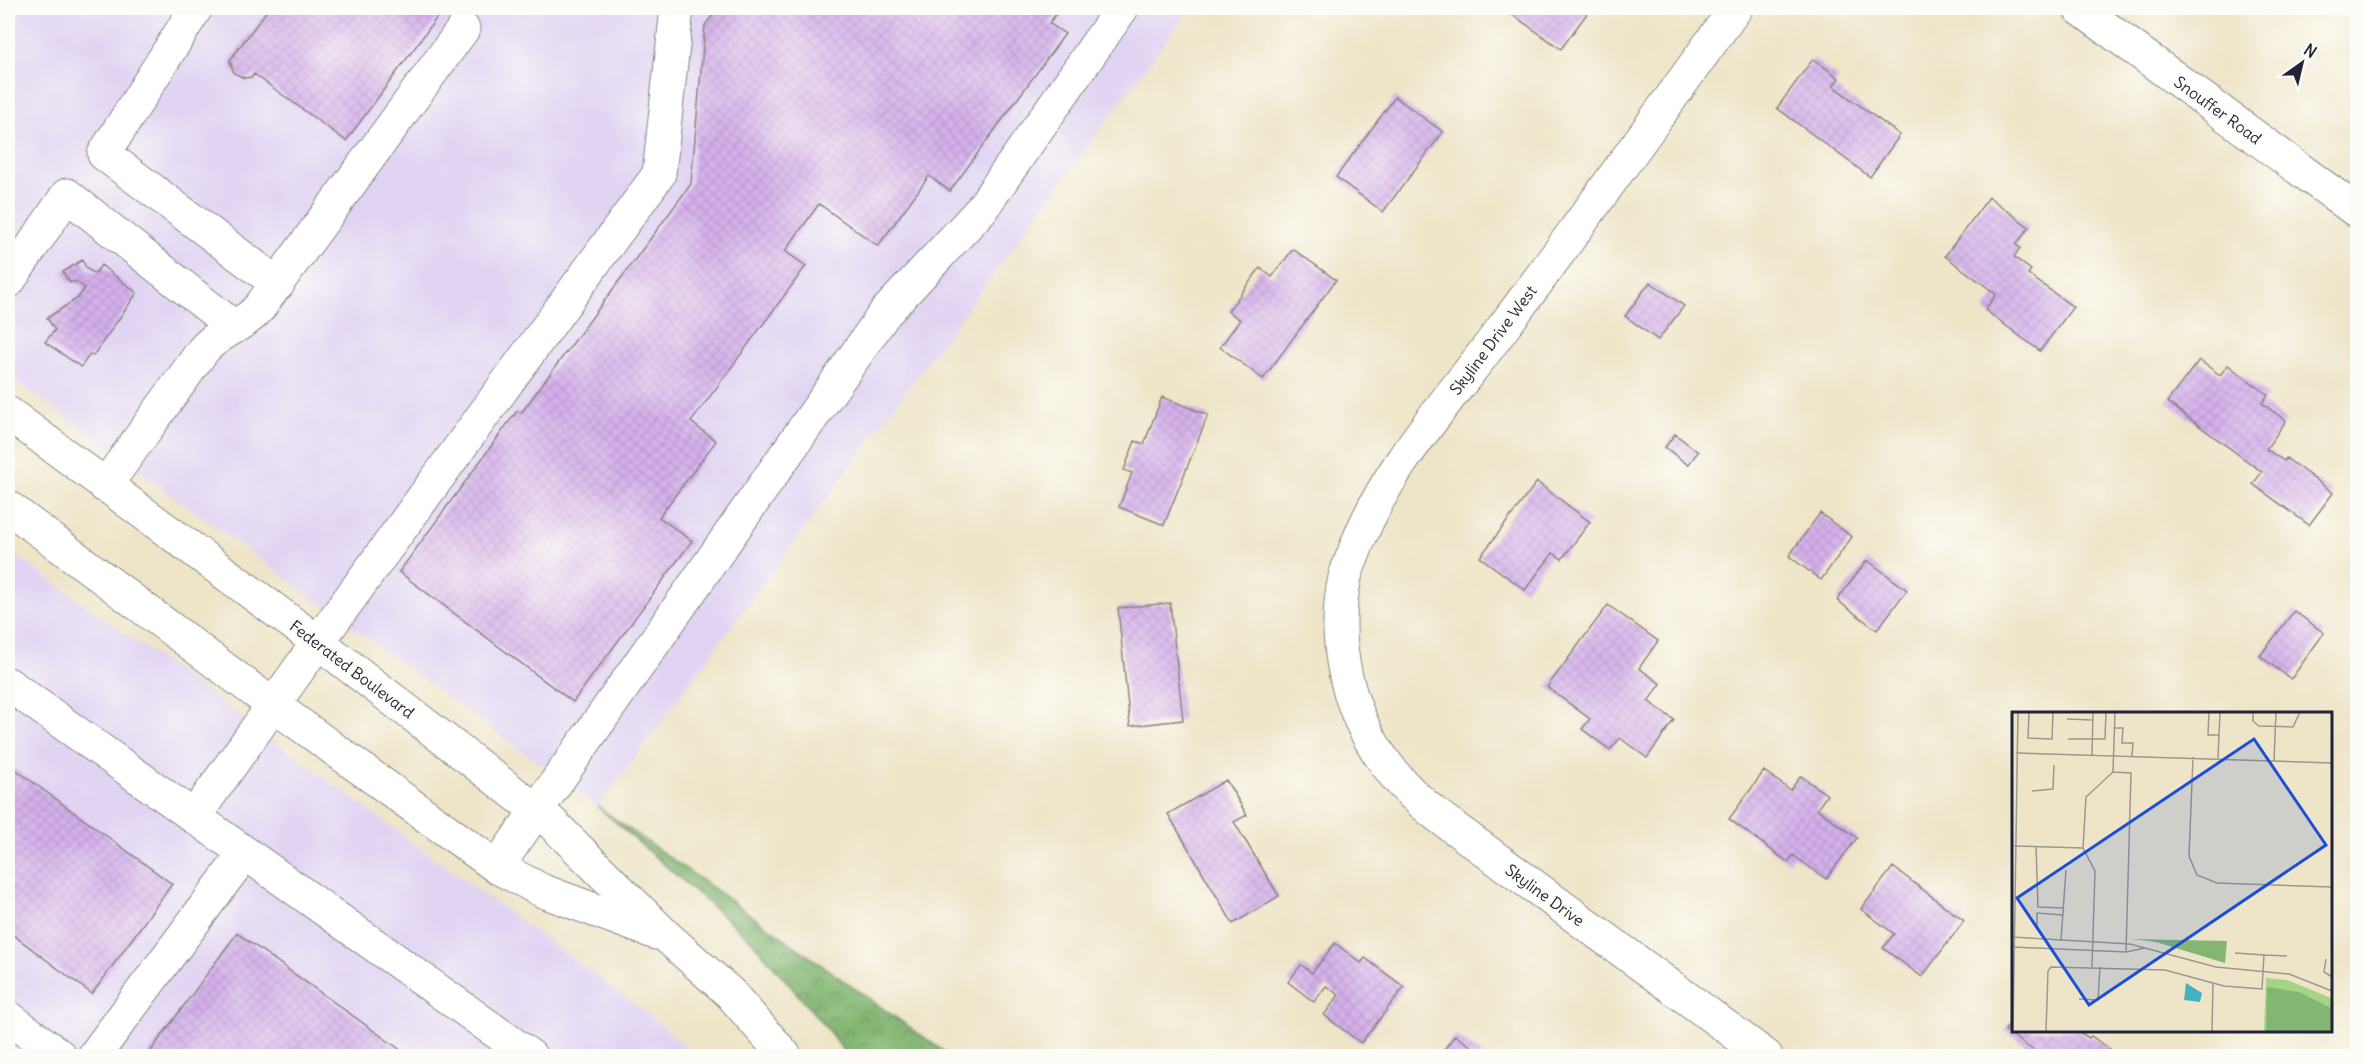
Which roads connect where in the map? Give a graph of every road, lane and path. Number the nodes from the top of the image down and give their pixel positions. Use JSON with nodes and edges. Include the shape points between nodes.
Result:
{"nodes":[{"id":1,"x":196,"y":8,"type":"edge"},
{"id":2,"x":677,"y":8,"type":"edge"},
{"id":3,"x":1122,"y":8,"type":"edge"},
{"id":4,"x":1736,"y":8,"type":"edge"},
{"id":5,"x":2079,"y":8,"type":"edge"},
{"id":6,"x":463,"y":29,"type":"dead end"},
{"id":7,"x":2358,"y":212,"type":"edge"},
{"id":8,"x":8,"y":282,"type":"edge"},
{"id":9,"x":278,"y":284,"type":"junction"},
{"id":10,"x":234,"y":327,"type":"junction"},
{"id":11,"x":8,"y":413,"type":"edge"},
{"id":12,"x":105,"y":486,"type":"junction"},
{"id":13,"x":8,"y":507,"type":"edge"},
{"id":14,"x":318,"y":642,"type":"junction"},
{"id":15,"x":8,"y":684,"type":"edge"},
{"id":16,"x":273,"y":705,"type":"junction"},
{"id":17,"x":1354,"y":705,"type":"joint"},
{"id":18,"x":536,"y":810,"type":"junction"},
{"id":19,"x":194,"y":817,"type":"junction"},
{"id":20,"x":245,"y":853,"type":"junction"},
{"id":21,"x":497,"y":867,"type":"junction"},
{"id":22,"x":678,"y":946,"type":"junction"},
{"id":23,"x":8,"y":1017,"type":"edge"},
{"id":24,"x":60,"y":1056,"type":"edge"},
{"id":25,"x":94,"y":1056,"type":"edge"},
{"id":26,"x":530,"y":1056,"type":"edge"},
{"id":27,"x":785,"y":1056,"type":"edge"},
{"id":28,"x":1766,"y":1056,"type":"edge"}],
"edges":[{"from":1,"to":9,"type":"main road","via":[[104,154]]},
{"from":2,"to":14,"type":"main road","via":[[660,174]]},
{"from":3,"to":18,"type":"main road","via":[[980,212],[885,313]]},
{"from":4,"to":17,"type":"main road","name":"Skyline Drive West","via":[[1423,432],[1374,505],[1345,575],[1340,612],[1340,643]]},
{"from":5,"to":7,"type":"main road","name":"Snouffer Road"},
{"from":6,"to":9,"type":"main road"},
{"from":8,"to":10,"type":"main road","via":[[67,195]]},
{"from":9,"to":10,"type":"main road","via":[[250,319]]},
{"from":10,"to":12,"type":"main road","via":[[204,349]]},
{"from":11,"to":12,"type":"main road","name":"Federated Boulevard"},
{"from":12,"to":14,"type":"main road","name":"Federated Boulevard"},
{"from":13,"to":16,"type":"main road","name":"Federated Boulevard"},
{"from":14,"to":16,"type":"main road"},
{"from":14,"to":18,"type":"main road","name":"Federated Boulevard"},
{"from":15,"to":19,"type":"main road"},
{"from":16,"to":19,"type":"main road"},
{"from":16,"to":21,"type":"main road","name":"Federated Boulevard"},
{"from":17,"to":28,"type":"main road","name":"Skyline Drive","via":[[1386,765],[1411,794]]},
{"from":18,"to":21,"type":"main road"},
{"from":18,"to":22,"type":"main road","name":"Federated Boulevard"},
{"from":19,"to":20,"type":"main road"},
{"from":20,"to":25,"type":"main road"},
{"from":20,"to":26,"type":"main road"},
{"from":21,"to":22,"type":"main road","name":"Federated Boulevard","via":[[543,891],[651,930]]},
{"from":22,"to":27,"type":"main road","name":"Federated Boulevard","via":[[730,993]]},
{"from":23,"to":24,"type":"main road"}]}
